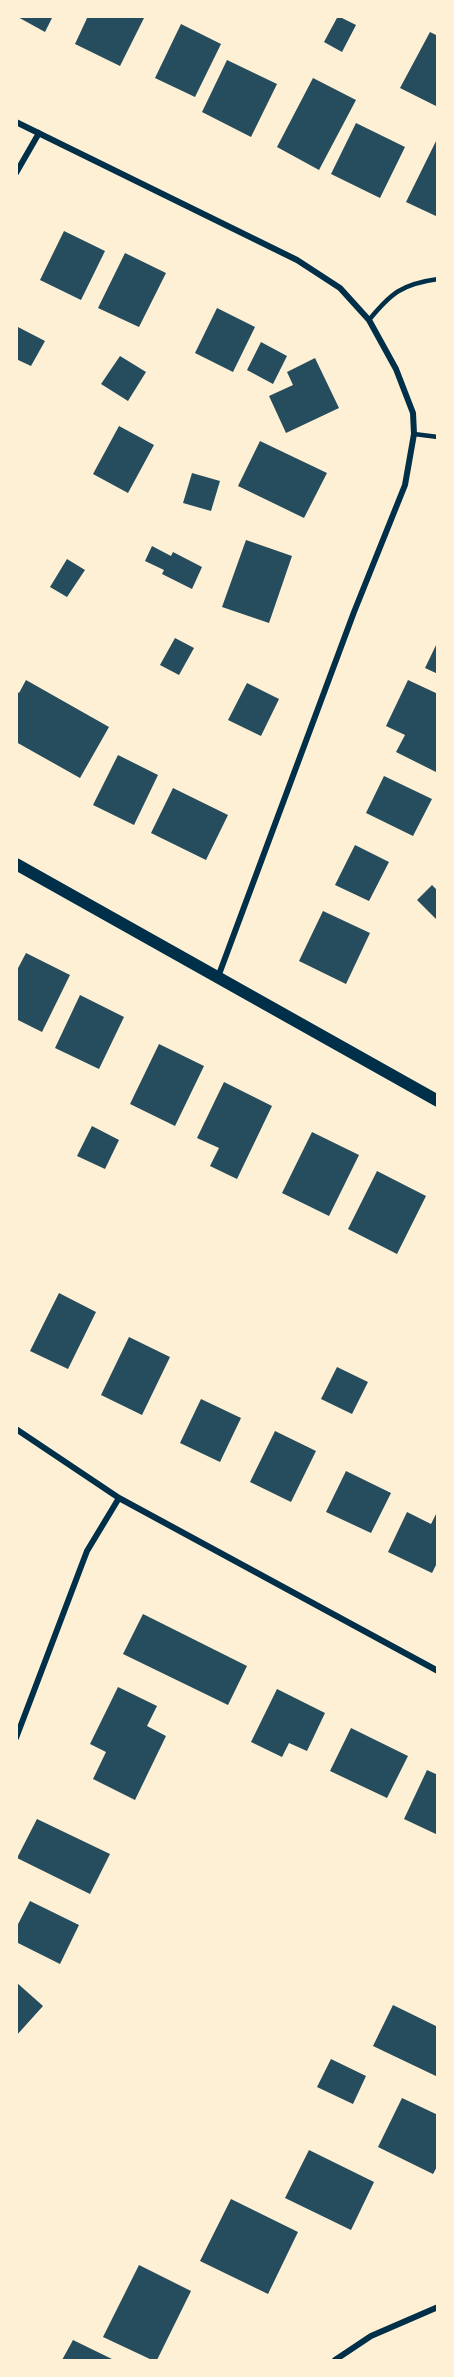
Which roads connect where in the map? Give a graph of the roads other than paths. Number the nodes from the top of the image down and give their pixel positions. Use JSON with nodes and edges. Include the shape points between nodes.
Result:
{"nodes":[{"id":1,"x":16,"y":122,"type":"edge"},
{"id":2,"x":39,"y":133,"type":"junction"},
{"id":3,"x":16,"y":173,"type":"edge"},
{"id":4,"x":438,"y":279,"type":"edge"},
{"id":5,"x":369,"y":320,"type":"junction"},
{"id":6,"x":414,"y":434,"type":"junction"},
{"id":7,"x":438,"y":437,"type":"edge"},
{"id":8,"x":16,"y":864,"type":"edge"},
{"id":9,"x":218,"y":978,"type":"junction"},
{"id":10,"x":438,"y":1101,"type":"edge"},
{"id":11,"x":16,"y":1429,"type":"edge"},
{"id":12,"x":119,"y":1498,"type":"junction"},
{"id":13,"x":438,"y":1671,"type":"edge"},
{"id":14,"x":16,"y":1738,"type":"edge"},
{"id":15,"x":438,"y":2307,"type":"edge"},
{"id":16,"x":335,"y":2361,"type":"edge"}],
"edges":[{"from":1,"to":2,"type":"street"},
{"from":2,"to":3,"type":"street"},
{"from":2,"to":5,"type":"street","via":[[297,260],[340,288]]},
{"from":4,"to":5,"type":"lane","via":[[414,282],[388,297]]},
{"from":5,"to":6,"type":"street","via":[[396,369],[413,413]]},
{"from":6,"to":7,"type":"lane"},
{"from":6,"to":9,"type":"street","via":[[405,485]]},
{"from":8,"to":9,"type":"main road"},
{"from":9,"to":10,"type":"main road"},
{"from":11,"to":12,"type":"street"},
{"from":12,"to":13,"type":"street"},
{"from":12,"to":14,"type":"street","via":[[87,1551]]},
{"from":15,"to":16,"type":"street","via":[[371,2336]]}]}
